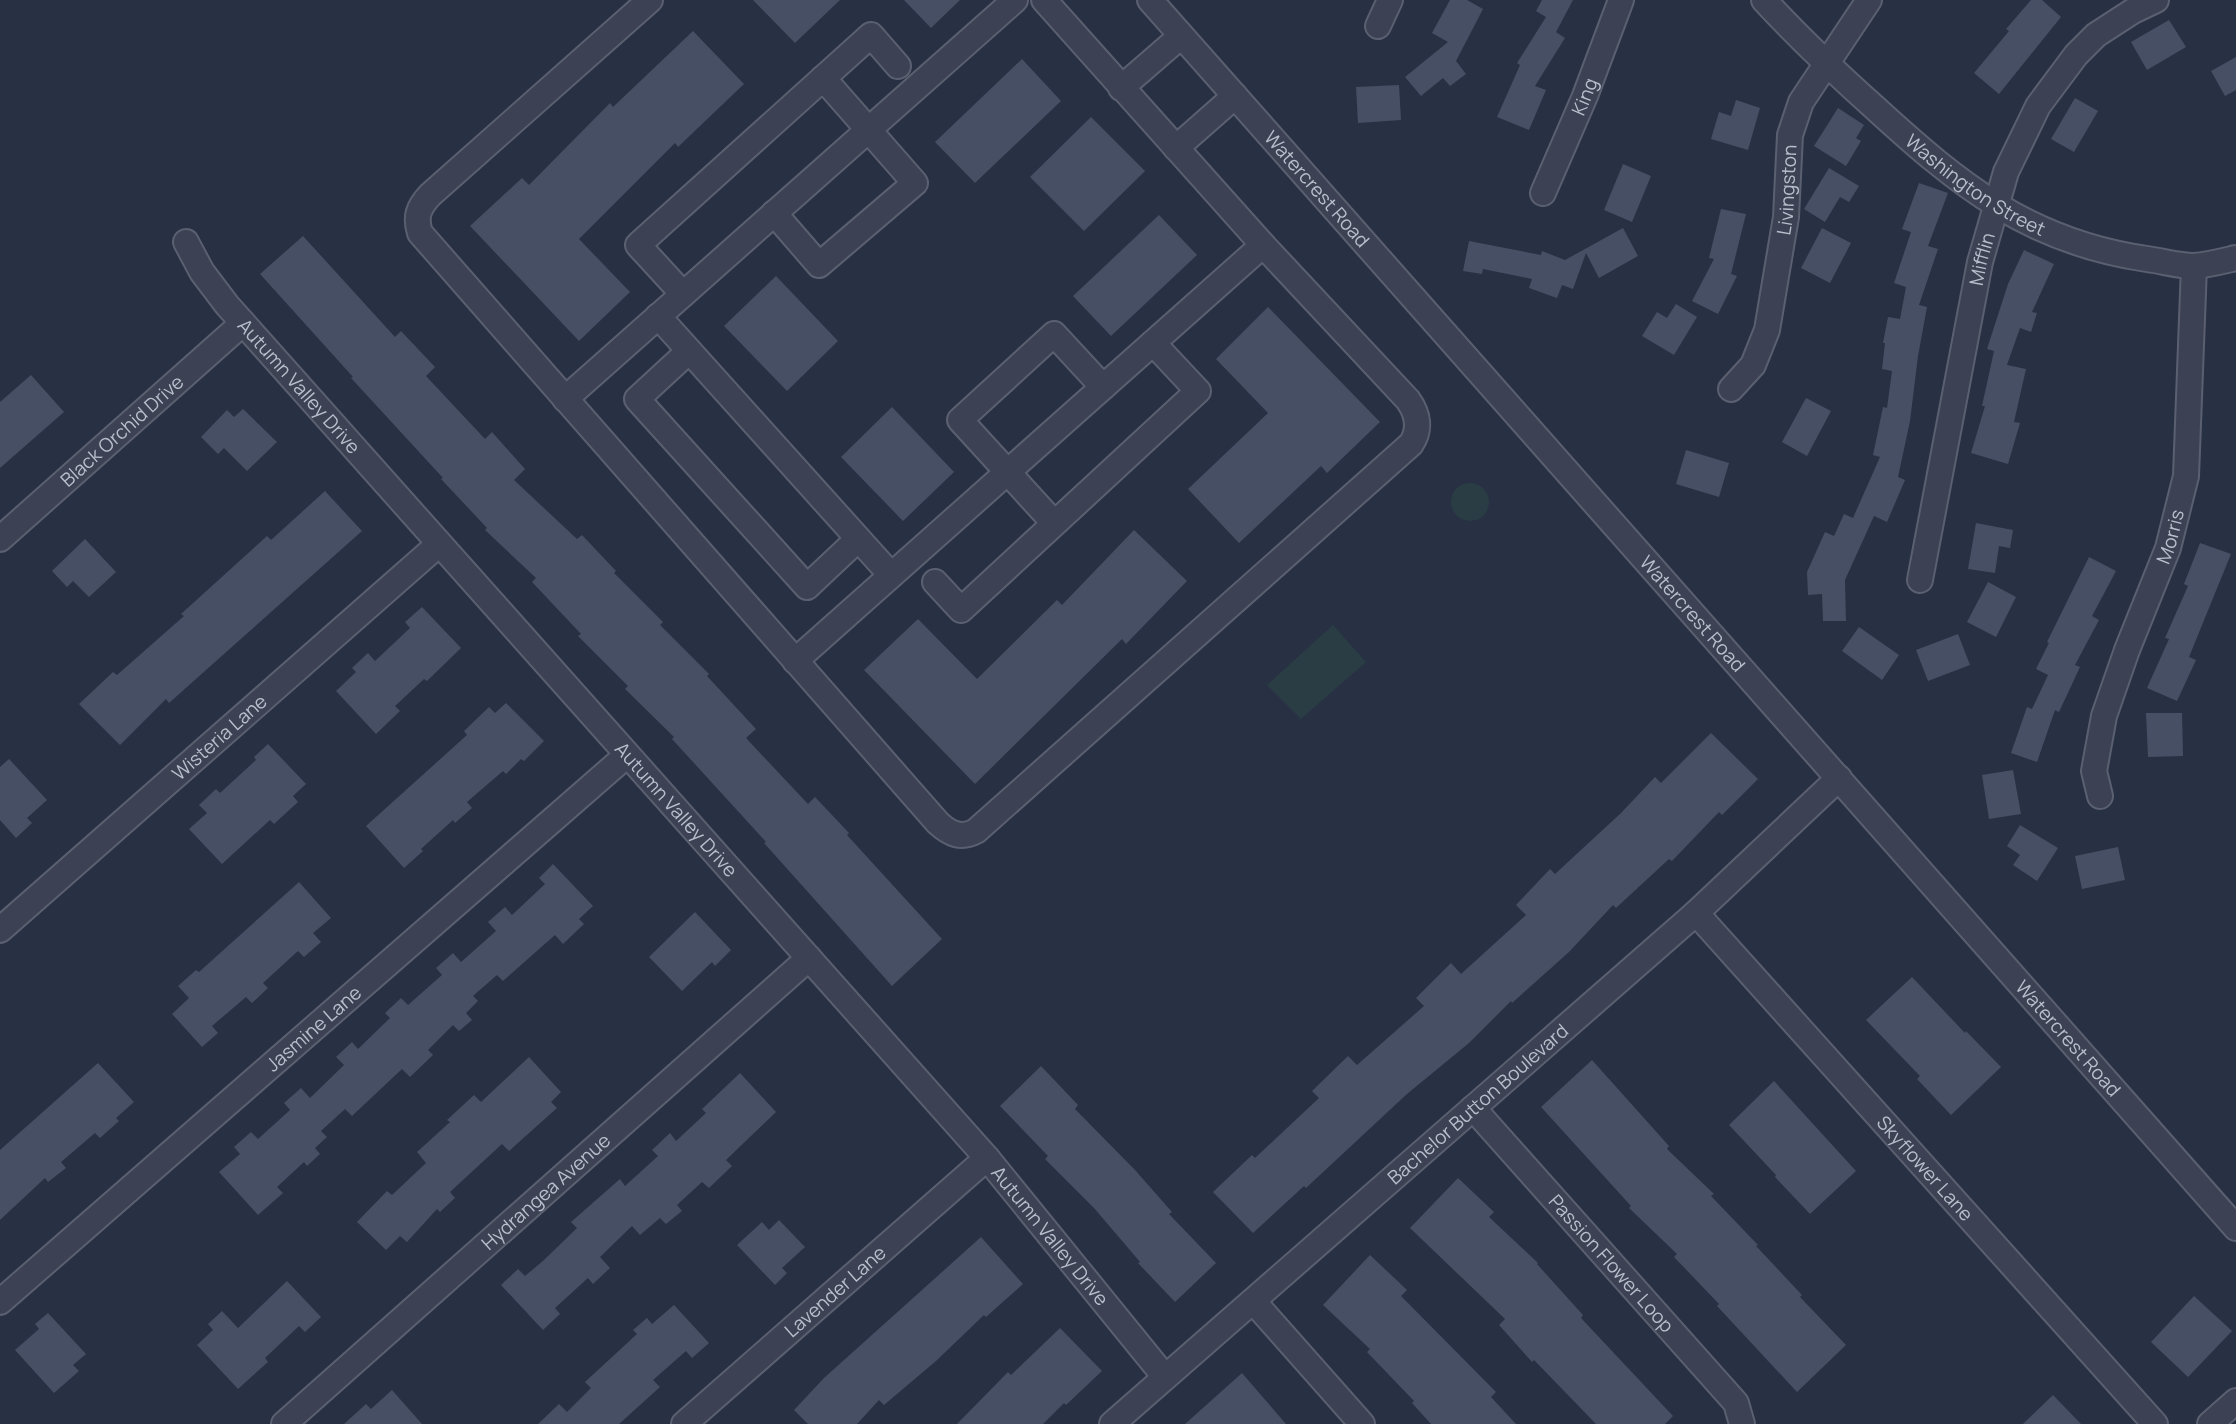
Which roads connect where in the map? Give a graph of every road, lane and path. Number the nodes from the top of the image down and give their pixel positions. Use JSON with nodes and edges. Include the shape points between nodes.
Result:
{"nodes":[{"id":1,"x":650,"y":0,"type":"edge"},
{"id":2,"x":1015,"y":0,"type":"edge"},
{"id":3,"x":1044,"y":0,"type":"edge"},
{"id":4,"x":1150,"y":0,"type":"edge"},
{"id":5,"x":1390,"y":0,"type":"edge"},
{"id":6,"x":1621,"y":0,"type":"edge"},
{"id":7,"x":1764,"y":0,"type":"edge"},
{"id":8,"x":1868,"y":0,"type":"edge"},
{"id":9,"x":2156,"y":0,"type":"edge"},
{"id":10,"x":1378,"y":26,"type":"dead end"},
{"id":11,"x":1181,"y":36,"type":"junction"},
{"id":12,"x":1825,"y":63,"type":"junction"},
{"id":13,"x":898,"y":66,"type":"dead end"},
{"id":14,"x":823,"y":78,"type":"junction"},
{"id":15,"x":1121,"y":88,"type":"junction"},
{"id":16,"x":1235,"y":96,"type":"junction"},
{"id":17,"x":868,"y":130,"type":"junction"},
{"id":18,"x":1176,"y":148,"type":"junction"},
{"id":19,"x":1544,"y":193,"type":"dead end"},
{"id":20,"x":1995,"y":206,"type":"junction"},
{"id":21,"x":775,"y":213,"type":"junction"},
{"id":22,"x":186,"y":242,"type":"dead end"},
{"id":23,"x":1263,"y":245,"type":"junction"},
{"id":24,"x":2236,"y":258,"type":"edge"},
{"id":25,"x":2194,"y":266,"type":"junction"},
{"id":26,"x":683,"y":294,"type":"junction"},
{"id":27,"x":658,"y":316,"type":"junction"},
{"id":28,"x":243,"y":323,"type":"junction"},
{"id":29,"x":1153,"y":342,"type":"junction"},
{"id":30,"x":689,"y":351,"type":"junction"},
{"id":31,"x":1103,"y":387,"type":"junction"},
{"id":32,"x":1731,"y":389,"type":"dead end"},
{"id":33,"x":565,"y":399,"type":"junction"},
{"id":34,"x":1008,"y":471,"type":"junction"},
{"id":35,"x":1054,"y":523,"type":"junction"},
{"id":36,"x":0,"y":539,"type":"edge"},
{"id":37,"x":858,"y":539,"type":"junction"},
{"id":38,"x":439,"y":544,"type":"junction"},
{"id":39,"x":891,"y":575,"type":"junction"},
{"id":40,"x":1920,"y":580,"type":"dead end"},
{"id":41,"x":935,"y":582,"type":"dead end"},
{"id":42,"x":795,"y":661,"type":"junction"},
{"id":43,"x":627,"y":755,"type":"junction"},
{"id":44,"x":1839,"y":778,"type":"junction"},
{"id":45,"x":2100,"y":796,"type":"dead end"},
{"id":46,"x":1696,"y":912,"type":"junction"},
{"id":47,"x":0,"y":930,"type":"edge"},
{"id":48,"x":809,"y":958,"type":"junction"},
{"id":49,"x":1473,"y":1108,"type":"junction"},
{"id":50,"x":987,"y":1158,"type":"junction"},
{"id":51,"x":2236,"y":1228,"type":"edge"},
{"id":52,"x":1253,"y":1301,"type":"junction"},
{"id":53,"x":0,"y":1302,"type":"edge"},
{"id":54,"x":1165,"y":1377,"type":"junction"},
{"id":55,"x":2236,"y":1401,"type":"edge"},
{"id":56,"x":284,"y":1424,"type":"edge"},
{"id":57,"x":684,"y":1424,"type":"edge"},
{"id":58,"x":1112,"y":1424,"type":"edge"},
{"id":59,"x":1362,"y":1424,"type":"edge"},
{"id":60,"x":1742,"y":1424,"type":"edge"},
{"id":61,"x":2155,"y":1424,"type":"edge"},
{"id":62,"x":2210,"y":1424,"type":"edge"}],
"edges":[{"from":1,"to":33,"type":"street","via":[[430,195],[417,216],[424,239]]},
{"from":2,"to":17,"type":"street"},
{"from":3,"to":15,"type":"street"},
{"from":4,"to":11,"type":"street","name":"Watercrest Road"},
{"from":5,"to":10,"type":"street"},
{"from":6,"to":19,"type":"street","name":"King"},
{"from":7,"to":12,"type":"street","name":"Washington Street"},
{"from":8,"to":12,"type":"street","name":"Livingston"},
{"from":9,"to":20,"type":"street","name":"Mifflin","via":[[2096,35],[2058,77],[2038,106]]},
{"from":11,"to":15,"type":"street"},
{"from":11,"to":16,"type":"street","name":"Watercrest Road"},
{"from":12,"to":20,"type":"street","name":"Washington Street","via":[[1903,134]]},
{"from":12,"to":32,"type":"street","name":"Livingston","via":[[1801,102],[1790,135],[1786,217],[1767,330],[1753,365]]},
{"from":13,"to":14,"type":"street","via":[[871,35]]},
{"from":14,"to":17,"type":"street"},
{"from":14,"to":26,"type":"street","via":[[638,245]]},
{"from":15,"to":18,"type":"street"},
{"from":16,"to":18,"type":"street"},
{"from":16,"to":44,"type":"street","name":"Watercrest Road"},
{"from":17,"to":21,"type":"street"},
{"from":17,"to":21,"type":"street","via":[[915,183],[819,265]]},
{"from":18,"to":23,"type":"street"},
{"from":20,"to":25,"type":"street","name":"Washington Street","via":[[2073,243],[2122,256]]},
{"from":20,"to":40,"type":"street","name":"Mifflin","via":[[1980,262]]},
{"from":21,"to":26,"type":"street"},
{"from":22,"to":28,"type":"street","name":"Autumn Valley Drive","via":[[202,272]]},
{"from":23,"to":29,"type":"street"},
{"from":23,"to":42,"type":"street","via":[[1408,400],[1417,415],[1416,436],[976,831],[956,835],[947,831]]},
{"from":24,"to":25,"type":"street","name":"Washington Street"},
{"from":25,"to":45,"type":"street","name":"Morris","via":[[2186,476],[2168,548],[2104,716],[2094,771]]},
{"from":26,"to":27,"type":"street"},
{"from":27,"to":30,"type":"street"},
{"from":27,"to":33,"type":"street"},
{"from":28,"to":36,"type":"street","name":"Black Orchid Drive"},
{"from":28,"to":38,"type":"street","name":"Autumn Valley Drive"},
{"from":29,"to":31,"type":"street"},
{"from":29,"to":35,"type":"street","via":[[1198,391]]},
{"from":30,"to":37,"type":"street"},
{"from":30,"to":37,"type":"street","via":[[637,399],[807,587]]},
{"from":31,"to":34,"type":"street"},
{"from":31,"to":34,"type":"street","via":[[1054,334],[960,420]]},
{"from":33,"to":42,"type":"street"},
{"from":34,"to":35,"type":"street"},
{"from":34,"to":39,"type":"street"},
{"from":35,"to":41,"type":"street","via":[[961,610]]},
{"from":37,"to":39,"type":"street"},
{"from":38,"to":43,"type":"street","name":"Autumn Valley Drive"},
{"from":38,"to":47,"type":"street","name":"Wisteria Lane"},
{"from":39,"to":42,"type":"street"},
{"from":43,"to":48,"type":"street","name":"Autumn Valley Drive"},
{"from":43,"to":53,"type":"street","name":"Jasmine Lane"},
{"from":44,"to":46,"type":"street","name":"Bachelor Button Boulevard"},
{"from":44,"to":51,"type":"street","name":"Watercrest Road"},
{"from":46,"to":49,"type":"street","name":"Bachelor Button Boulevard"},
{"from":46,"to":61,"type":"street","name":"Skyflower Lane"},
{"from":48,"to":50,"type":"street","name":"Autumn Valley Drive"},
{"from":48,"to":56,"type":"street","name":"Hydrangea Avenue"},
{"from":49,"to":52,"type":"street","name":"Bachelor Button Boulevard"},
{"from":49,"to":60,"type":"street","name":"Passion Flower Loop","via":[[1736,1403]]},
{"from":50,"to":54,"type":"street","name":"Autumn Valley Drive"},
{"from":50,"to":57,"type":"street","name":"Lavender Lane"},
{"from":52,"to":54,"type":"street","name":"Bachelor Button Boulevard"},
{"from":52,"to":59,"type":"street"},
{"from":54,"to":58,"type":"street","name":"Bachelor Button Boulevard"},
{"from":55,"to":62,"type":"street"}]}
